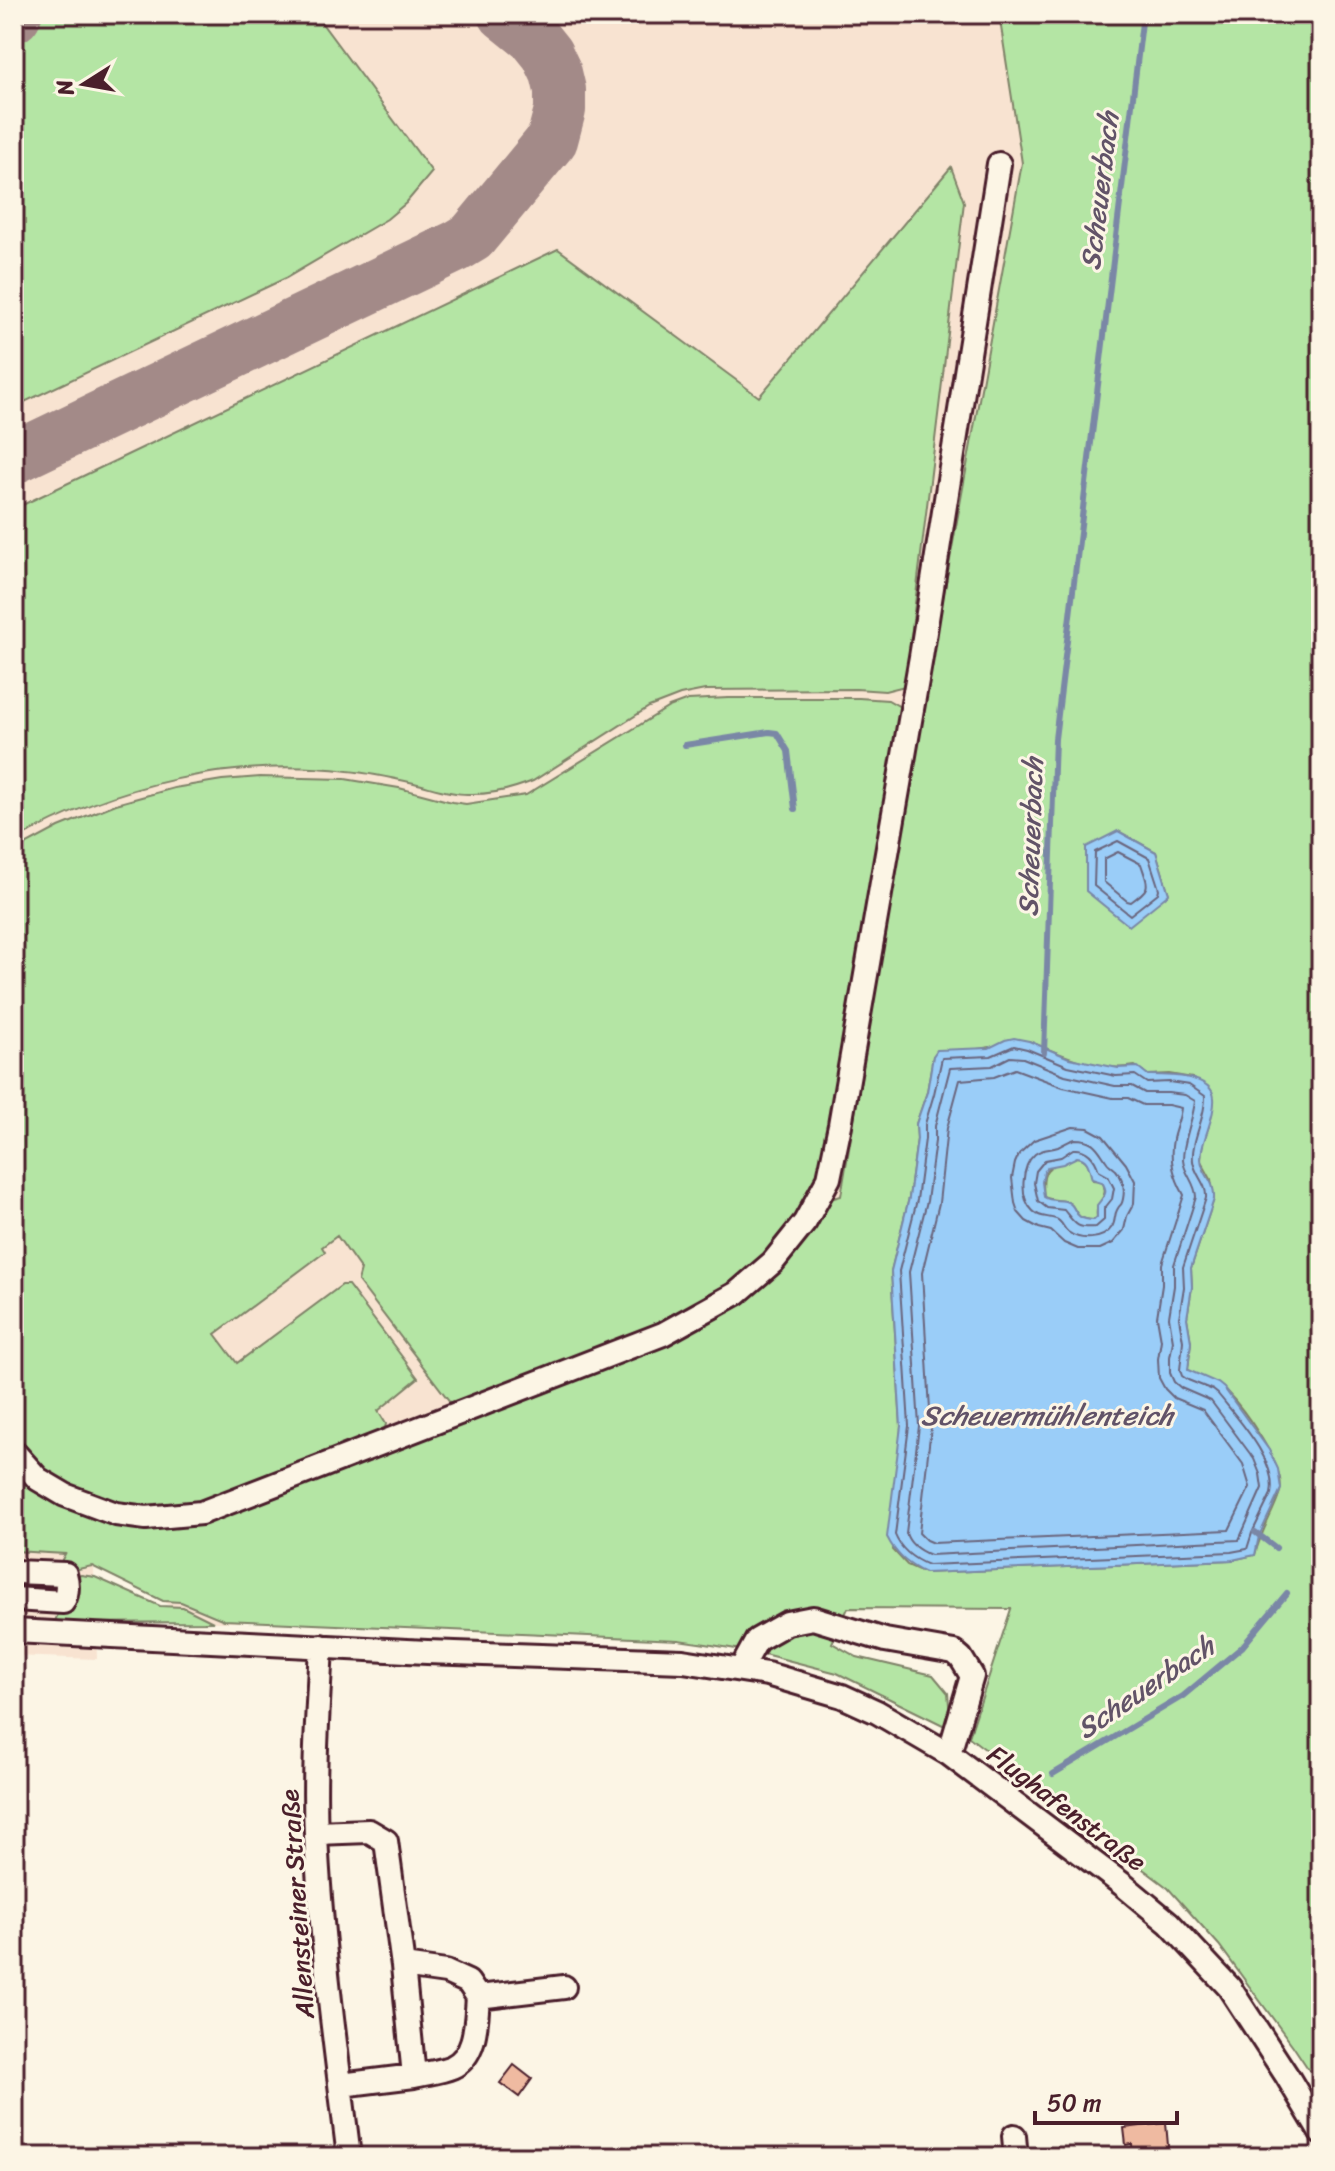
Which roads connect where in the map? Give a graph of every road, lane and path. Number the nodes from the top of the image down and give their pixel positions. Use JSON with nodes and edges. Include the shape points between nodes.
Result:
{"nodes":[{"id":1,"x":999,"y":164,"type":"dead end"},
{"id":2,"x":14,"y":1452,"type":"edge"},
{"id":3,"x":14,"y":1572,"type":"edge"},
{"id":4,"x":14,"y":1599,"type":"edge"},
{"id":5,"x":14,"y":1631,"type":"edge"},
{"id":6,"x":321,"y":1646,"type":"junction"},
{"id":7,"x":741,"y":1669,"type":"junction"},
{"id":8,"x":949,"y":1754,"type":"junction"},
{"id":9,"x":316,"y":1833,"type":"junction"},
{"id":10,"x":403,"y":1966,"type":"junction"},
{"id":11,"x":564,"y":1987,"type":"dead end"},
{"id":12,"x":478,"y":1997,"type":"junction"},
{"id":13,"x":414,"y":2076,"type":"junction"},
{"id":14,"x":341,"y":2085,"type":"junction"},
{"id":15,"x":1321,"y":2133,"type":"edge"},
{"id":16,"x":349,"y":2157,"type":"edge"}],
"edges":[{"from":1,"to":2,"type":"street","via":[[840,1125],[829,1178],[805,1222],[773,1262],[737,1293],[663,1334],[201,1513],[146,1518],[116,1514],[38,1479]]},
{"from":3,"to":4,"type":"street","via":[[65,1574],[68,1581],[63,1602]]},
{"from":5,"to":6,"type":"street","name":"Flughafenstraße"},
{"from":6,"to":7,"type":"street","name":"Flughafenstraße","via":[[683,1661]]},
{"from":6,"to":9,"type":"street","name":"Allensteiner Straße"},
{"from":7,"to":8,"type":"street","name":"Flughafenstraße","via":[[842,1696]]},
{"from":7,"to":8,"type":"street","via":[[757,1640],[787,1623],[813,1618],[885,1640],[954,1652],[972,1676]]},
{"from":8,"to":15,"type":"street","name":"Flughafenstraße","via":[[1122,1884],[1179,1934],[1229,1987]]},
{"from":9,"to":10,"type":"street","via":[[369,1831],[386,1841]]},
{"from":9,"to":14,"type":"street","name":"Allensteiner Straße"},
{"from":10,"to":12,"type":"street","via":[[446,1972],[468,1982]]},
{"from":10,"to":13,"type":"street"},
{"from":11,"to":12,"type":"street"},
{"from":12,"to":13,"type":"street","via":[[474,2037],[464,2057],[454,2066]]},
{"from":13,"to":14,"type":"street"},
{"from":14,"to":16,"type":"street","name":"Allensteiner Straße"}]}
